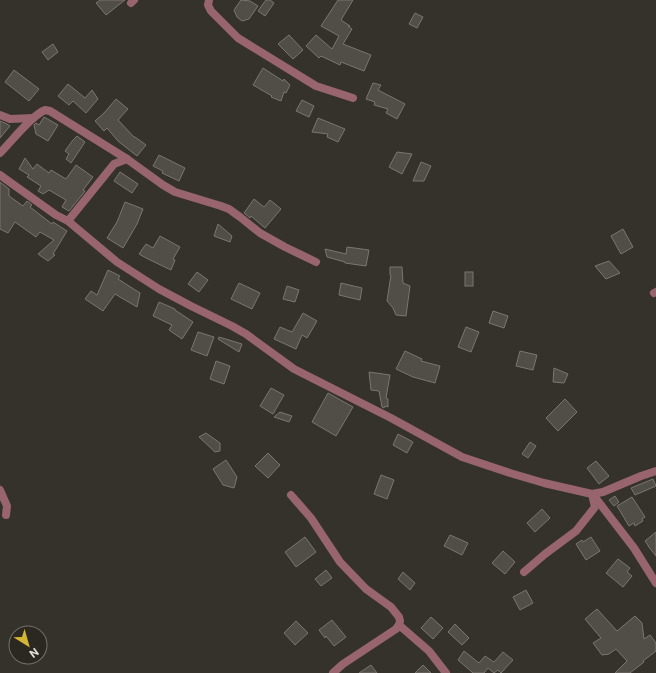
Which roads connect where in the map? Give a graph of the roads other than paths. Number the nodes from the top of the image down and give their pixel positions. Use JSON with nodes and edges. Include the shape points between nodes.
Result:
{"nodes":[{"id":1,"x":209,"y":0,"type":"edge"},
{"id":2,"x":353,"y":98,"type":"dead end"},
{"id":3,"x":0,"y":115,"type":"edge"},
{"id":4,"x":32,"y":118,"type":"junction"},
{"id":5,"x":0,"y":153,"type":"edge"},
{"id":6,"x":127,"y":159,"type":"junction"},
{"id":7,"x":0,"y":175,"type":"edge"},
{"id":8,"x":68,"y":221,"type":"junction"},
{"id":9,"x":316,"y":262,"type":"dead end"},
{"id":10,"x":656,"y":471,"type":"edge"},
{"id":11,"x":0,"y":490,"type":"edge"},
{"id":12,"x":592,"y":494,"type":"junction"},
{"id":13,"x":291,"y":495,"type":"dead end"},
{"id":14,"x":6,"y":515,"type":"dead end"},
{"id":15,"x":524,"y":572,"type":"dead end"},
{"id":16,"x":656,"y":583,"type":"edge"},
{"id":17,"x":399,"y":626,"type":"junction"},
{"id":18,"x":333,"y":673,"type":"edge"},
{"id":19,"x":446,"y":673,"type":"edge"}],
"edges":[{"from":1,"to":2,"type":"street","via":[[211,11],[238,38],[316,86]]},
{"from":3,"to":4,"type":"street","via":[[10,119]]},
{"from":4,"to":5,"type":"street"},
{"from":4,"to":6,"type":"street","via":[[41,111],[50,111]]},
{"from":6,"to":8,"type":"street","via":[[114,164]]},
{"from":6,"to":9,"type":"street","via":[[175,192],[229,209],[260,233]]},
{"from":7,"to":8,"type":"street"},
{"from":8,"to":12,"type":"street","via":[[117,262],[159,289],[246,334],[294,369],[462,457],[537,481]]},
{"from":10,"to":12,"type":"street"},
{"from":11,"to":14,"type":"street","via":[[7,506]]},
{"from":12,"to":15,"type":"street","via":[[594,507],[576,531]]},
{"from":12,"to":16,"type":"street","via":[[634,548]]},
{"from":13,"to":17,"type":"street","via":[[311,518],[340,562],[366,589],[392,607],[399,617]]},
{"from":17,"to":18,"type":"street"},
{"from":17,"to":19,"type":"street","via":[[429,651]]}]}
